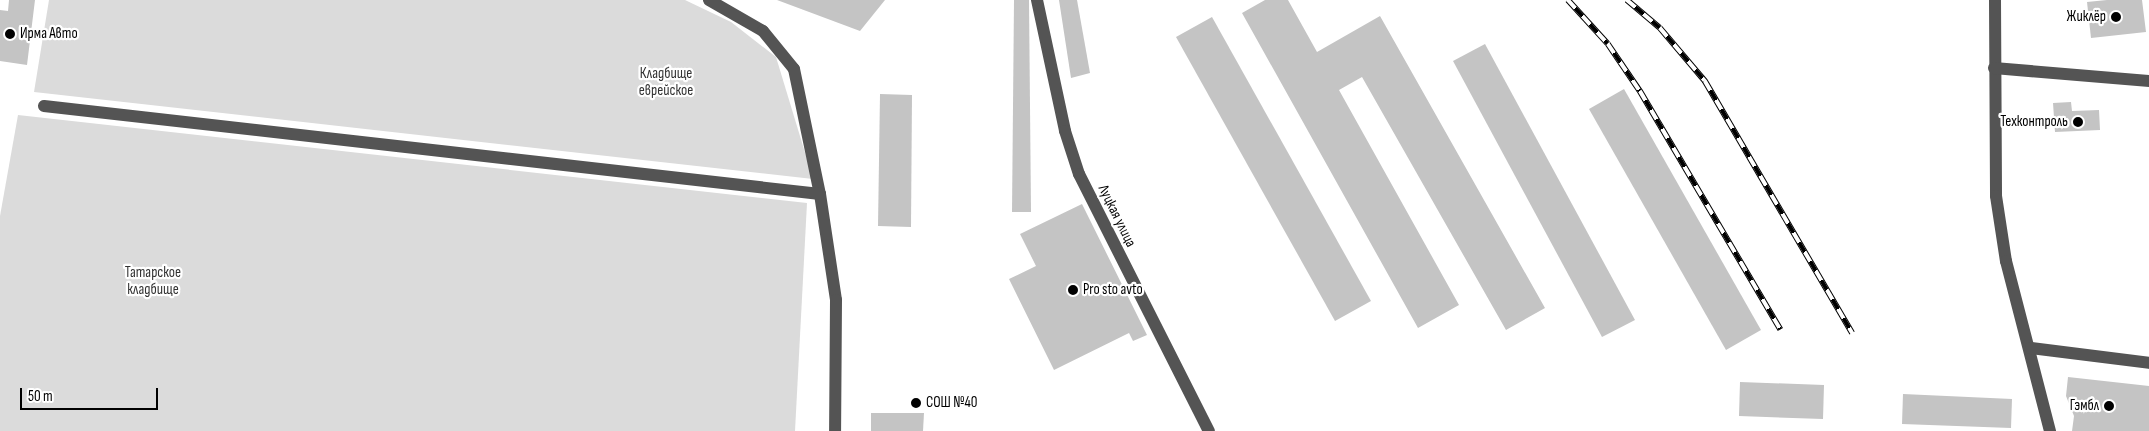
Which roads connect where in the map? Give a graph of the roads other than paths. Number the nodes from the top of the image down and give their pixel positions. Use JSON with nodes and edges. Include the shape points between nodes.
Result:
{"nodes":[{"id":1,"x":709,"y":0,"type":"edge"},
{"id":2,"x":1037,"y":0,"type":"edge"},
{"id":3,"x":1995,"y":0,"type":"edge"},
{"id":4,"x":1994,"y":68,"type":"junction"},
{"id":5,"x":2149,"y":81,"type":"edge"},
{"id":6,"x":44,"y":106,"type":"dead end"},
{"id":7,"x":820,"y":194,"type":"junction"},
{"id":8,"x":2031,"y":348,"type":"junction"},
{"id":9,"x":2149,"y":363,"type":"edge"},
{"id":10,"x":835,"y":431,"type":"edge"},
{"id":11,"x":1209,"y":431,"type":"edge"},
{"id":12,"x":2050,"y":431,"type":"edge"}],
"edges":[{"from":1,"to":7,"type":"street","via":[[763,32],[794,69]]},
{"from":2,"to":11,"type":"street","name":"Луцкая улица","via":[[1066,131],[1079,174]]},
{"from":3,"to":4,"type":"street"},
{"from":4,"to":5,"type":"street"},
{"from":4,"to":8,"type":"street","via":[[1996,196],[2006,261]]},
{"from":6,"to":7,"type":"street"},
{"from":7,"to":10,"type":"street","via":[[836,300]]},
{"from":8,"to":9,"type":"street"},
{"from":8,"to":12,"type":"street"}]}
